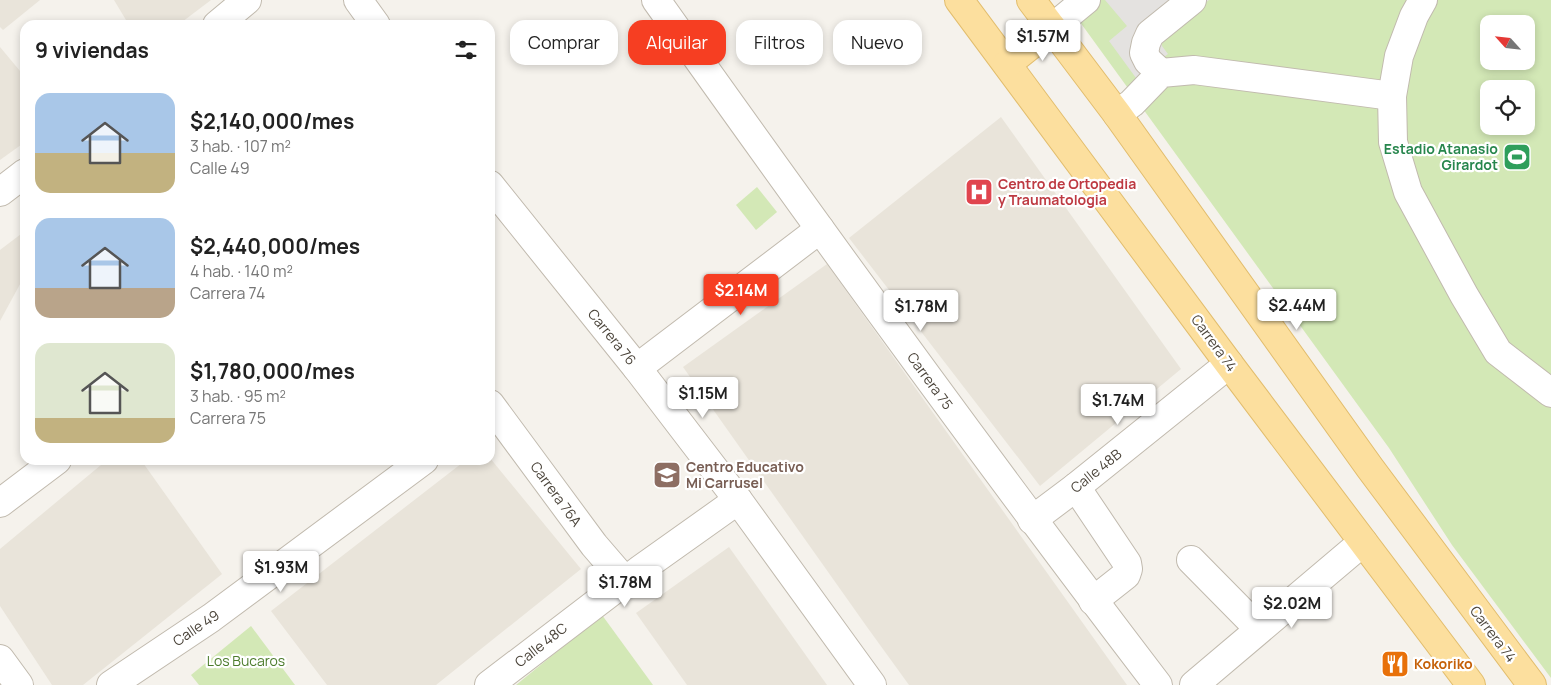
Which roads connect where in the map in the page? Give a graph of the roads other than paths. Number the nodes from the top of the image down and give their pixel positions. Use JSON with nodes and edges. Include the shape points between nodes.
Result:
{"nodes":[{"id":1,"x":247,"y":0,"type":"edge"},
{"id":2,"x":358,"y":0,"type":"edge"},
{"id":3,"x":656,"y":0,"type":"edge"},
{"id":4,"x":959,"y":0,"type":"edge"},
{"id":5,"x":1032,"y":0,"type":"edge"},
{"id":6,"x":1086,"y":0,"type":"edge"},
{"id":7,"x":1192,"y":0,"type":"edge"},
{"id":8,"x":1422,"y":0,"type":"edge"},
{"id":9,"x":223,"y":20,"type":"edge"},
{"id":10,"x":372,"y":20,"type":"edge"},
{"id":11,"x":1052,"y":28,"type":"junction"},
{"id":12,"x":1006,"y":64,"type":"junction"},
{"id":13,"x":1161,"y":73,"type":"junction"},
{"id":14,"x":1392,"y":96,"type":"junction"},
{"id":15,"x":1117,"y":114,"type":"junction"},
{"id":16,"x":20,"y":177,"type":"edge"},
{"id":17,"x":495,"y":191,"type":"edge"},
{"id":18,"x":0,"y":192,"type":"edge"},
{"id":19,"x":820,"y":229,"type":"junction"},
{"id":20,"x":1229,"y":364,"type":"junction"},
{"id":21,"x":637,"y":368,"type":"junction"},
{"id":22,"x":1551,"y":393,"type":"edge"},
{"id":23,"x":495,"y":414,"type":"edge"},
{"id":24,"x":50,"y":465,"type":"edge"},
{"id":25,"x":417,"y":465,"type":"edge"},
{"id":26,"x":1076,"y":487,"type":"junction"},
{"id":27,"x":738,"y":500,"type":"junction"},
{"id":28,"x":0,"y":503,"type":"edge"},
{"id":29,"x":1032,"y":520,"type":"junction"},
{"id":30,"x":1363,"y":542,"type":"junction"},
{"id":31,"x":1191,"y":560,"type":"dead end"},
{"id":32,"x":625,"y":581,"type":"junction"},
{"id":33,"x":1093,"y":601,"type":"junction"},
{"id":34,"x":1259,"y":629,"type":"junction"},
{"id":35,"x":0,"y":659,"type":"edge"},
{"id":36,"x":19,"y":685,"type":"edge"},
{"id":37,"x":111,"y":685,"type":"edge"},
{"id":38,"x":490,"y":685,"type":"edge"},
{"id":39,"x":872,"y":685,"type":"edge"},
{"id":40,"x":1158,"y":685,"type":"edge"},
{"id":41,"x":1194,"y":685,"type":"edge"},
{"id":42,"x":1471,"y":685,"type":"edge"},
{"id":43,"x":1532,"y":685,"type":"edge"}],
"edges":[{"from":1,"to":9,"type":"street"},
{"from":2,"to":10,"type":"street"},
{"from":3,"to":19,"type":"street","name":"Carrera 75"},
{"from":4,"to":12,"type":"main road","name":"Carrera 74"},
{"from":5,"to":11,"type":"main road","name":"Carrera 74"},
{"from":6,"to":11,"type":"street"},
{"from":7,"to":13,"type":"street","via":[[1156,28],[1146,43],[1144,53]]},
{"from":8,"to":14,"type":"street","via":[[1399,56]]},
{"from":11,"to":12,"type":"main road"},
{"from":11,"to":15,"type":"main road","name":"Carrera 74"},
{"from":12,"to":20,"type":"main road","name":"Carrera 74"},
{"from":13,"to":14,"type":"street","via":[[1194,70]]},
{"from":13,"to":15,"type":"street"},
{"from":14,"to":22,"type":"street","via":[[1393,142],[1408,192],[1498,352]]},
{"from":15,"to":43,"type":"main road","name":"Carrera 74","via":[[1370,468]]},
{"from":16,"to":18,"type":"street"},
{"from":17,"to":21,"type":"street","name":"Carrera 76"},
{"from":19,"to":21,"type":"street"},
{"from":19,"to":29,"type":"street","name":"Carrera 75"},
{"from":20,"to":26,"type":"street","name":"Calle 48B"},
{"from":20,"to":30,"type":"main road","name":"Carrera 74"},
{"from":21,"to":27,"type":"street","name":"Carrera 76"},
{"from":23,"to":32,"type":"street","name":"Carrera 76A"},
{"from":24,"to":28,"type":"street"},
{"from":25,"to":37,"type":"street","name":"Calle 49","via":[[211,618]]},
{"from":26,"to":29,"type":"street","name":"Calle 48B"},
{"from":26,"to":33,"type":"street","via":[[1128,569],[1126,575]]},
{"from":27,"to":32,"type":"street","name":"Calle 48C"},
{"from":27,"to":39,"type":"street","name":"Carrera 76"},
{"from":29,"to":33,"type":"street","name":"Carrera 75"},
{"from":30,"to":34,"type":"street"},
{"from":30,"to":42,"type":"main road","name":"Carrera 74"},
{"from":31,"to":34,"type":"street"},
{"from":32,"to":38,"type":"street","name":"Calle 48C"},
{"from":33,"to":40,"type":"street","name":"Carrera 75"},
{"from":34,"to":41,"type":"street"},
{"from":35,"to":36,"type":"street"}]}
